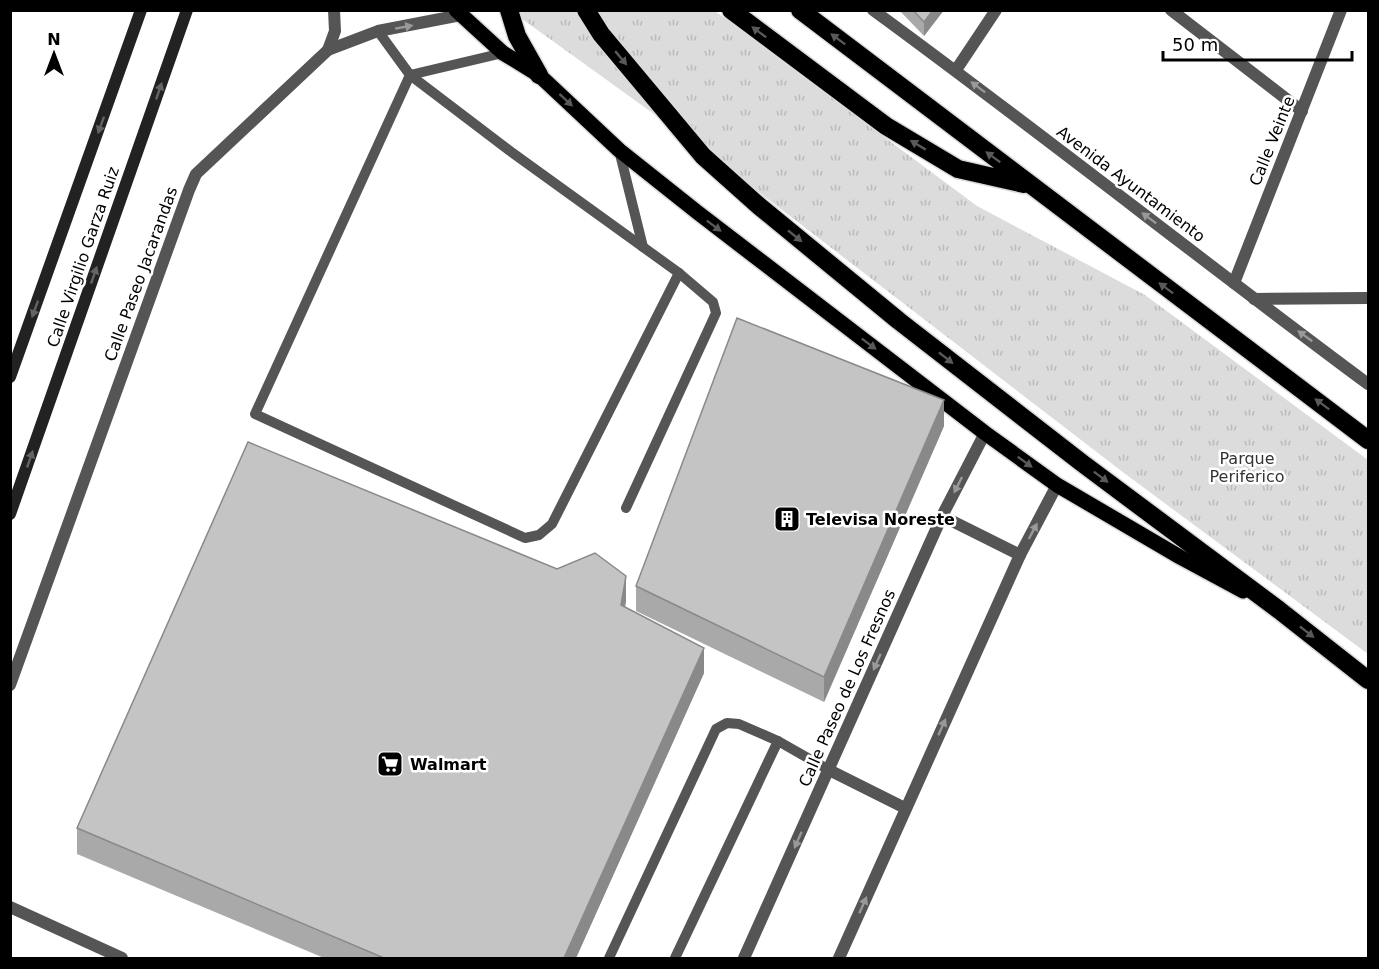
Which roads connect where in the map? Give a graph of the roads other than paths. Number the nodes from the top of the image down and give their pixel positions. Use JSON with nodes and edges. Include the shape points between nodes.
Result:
{"nodes":[{"id":1,"x":141,"y":10,"type":"edge"},
{"id":2,"x":187,"y":10,"type":"edge"},
{"id":3,"x":334,"y":10,"type":"edge"},
{"id":4,"x":509,"y":10,"type":"edge"},
{"id":5,"x":586,"y":10,"type":"edge"},
{"id":6,"x":731,"y":10,"type":"edge"},
{"id":7,"x":800,"y":10,"type":"edge"},
{"id":8,"x":873,"y":10,"type":"edge"},
{"id":9,"x":996,"y":10,"type":"edge"},
{"id":10,"x":1171,"y":10,"type":"edge"},
{"id":11,"x":1341,"y":10,"type":"edge"},
{"id":12,"x":458,"y":13,"type":"edge"},
{"id":13,"x":378,"y":31,"type":"junction"},
{"id":14,"x":328,"y":50,"type":"junction"},
{"id":15,"x":503,"y":52,"type":"junction"},
{"id":16,"x":956,"y":70,"type":"junction"},
{"id":17,"x":410,"y":75,"type":"junction"},
{"id":18,"x":539,"y":75,"type":"junction"},
{"id":19,"x":1302,"y":111,"type":"junction"},
{"id":20,"x":619,"y":150,"type":"junction"},
{"id":21,"x":1031,"y":185,"type":"junction"},
{"id":22,"x":643,"y":248,"type":"junction"},
{"id":23,"x":679,"y":273,"type":"junction"},
{"id":24,"x":1234,"y":283,"type":"junction"},
{"id":25,"x":1368,"y":298,"type":"edge"},
{"id":26,"x":1254,"y":299,"type":"junction"},
{"id":27,"x":10,"y":377,"type":"edge"},
{"id":28,"x":1368,"y":384,"type":"edge"},
{"id":29,"x":985,"y":433,"type":"junction"},
{"id":30,"x":1368,"y":440,"type":"edge"},
{"id":31,"x":1057,"y":485,"type":"junction"},
{"id":32,"x":626,"y":508,"type":"dead end"},
{"id":33,"x":10,"y":514,"type":"edge"},
{"id":34,"x":942,"y":516,"type":"junction"},
{"id":35,"x":1020,"y":555,"type":"junction"},
{"id":36,"x":1279,"y":610,"type":"junction"},
{"id":37,"x":1368,"y":680,"type":"edge"},
{"id":38,"x":10,"y":685,"type":"edge"},
{"id":39,"x":778,"y":741,"type":"junction"},
{"id":40,"x":829,"y":770,"type":"junction"},
{"id":41,"x":905,"y":808,"type":"junction"},
{"id":42,"x":10,"y":907,"type":"edge"},
{"id":43,"x":122,"y":958,"type":"edge"},
{"id":44,"x":609,"y":958,"type":"edge"},
{"id":45,"x":675,"y":958,"type":"edge"},
{"id":46,"x":744,"y":958,"type":"edge"},
{"id":47,"x":839,"y":958,"type":"edge"}],
"edges":[{"from":1,"to":27,"type":"main road","name":"Calle Virgilio Garza Ruiz","one_way":true},
{"from":33,"to":2,"type":"main road","name":"Calle Virgilio Garza Ruiz","one_way":true},
{"from":3,"to":14,"type":"street","via":[[335,31]]},
{"from":4,"to":18,"type":"highway","via":[[517,36]]},
{"from":5,"to":36,"type":"highway","one_way":true,"via":[[601,34],[703,156],[759,206],[899,321]]},
{"from":21,"to":6,"type":"highway","one_way":true,"via":[[958,169],[885,126]]},
{"from":21,"to":7,"type":"highway","one_way":true},
{"from":8,"to":16,"type":"street","name":"Avenida Ayuntamiento"},
{"from":9,"to":16,"type":"street"},
{"from":10,"to":19,"type":"street"},
{"from":11,"to":19,"type":"street","name":"Calle Veinte"},
{"from":13,"to":12,"type":"street","name":"Calle Paseo Jacarandas","one_way":true},
{"from":12,"to":15,"type":"main road"},
{"from":13,"to":14,"type":"street","name":"Calle Paseo Jacarandas"},
{"from":13,"to":17,"type":"lane"},
{"from":14,"to":38,"type":"street","name":"Calle Paseo Jacarandas","via":[[196,174]]},
{"from":15,"to":17,"type":"lane"},
{"from":15,"to":18,"type":"main road"},
{"from":24,"to":16,"type":"street","name":"Avenida Ayuntamiento","one_way":true},
{"from":17,"to":22,"type":"lane"},
{"from":17,"to":23,"type":"lane","via":[[255,414],[525,538],[539,536],[552,524]]},
{"from":18,"to":20,"type":"main road","one_way":true},
{"from":19,"to":24,"type":"street","name":"Calle Veinte"},
{"from":20,"to":22,"type":"lane"},
{"from":20,"to":29,"type":"main road","one_way":true},
{"from":30,"to":21,"type":"highway","one_way":true},
{"from":22,"to":23,"type":"lane"},
{"from":23,"to":32,"type":"lane","via":[[713,302],[716,313]]},
{"from":24,"to":26,"type":"street","name":"Avenida Ayuntamiento"},
{"from":25,"to":26,"type":"street"},
{"from":28,"to":26,"type":"street","name":"Avenida Ayuntamiento","one_way":true},
{"from":29,"to":31,"type":"main road","one_way":true},
{"from":29,"to":34,"type":"street","name":"Calle Paseo de Los Fresnos","one_way":true},
{"from":35,"to":31,"type":"street","one_way":true},
{"from":31,"to":36,"type":"main road"},
{"from":34,"to":35,"type":"street"},
{"from":34,"to":40,"type":"street","name":"Calle Paseo de Los Fresnos","one_way":true},
{"from":41,"to":35,"type":"street","one_way":true},
{"from":36,"to":37,"type":"highway","one_way":true},
{"from":39,"to":40,"type":"lane"},
{"from":39,"to":44,"type":"lane","via":[[739,724],[726,723],[716,729]]},
{"from":39,"to":45,"type":"lane"},
{"from":40,"to":41,"type":"street"},
{"from":40,"to":46,"type":"street","name":"Calle Paseo de Los Fresnos","one_way":true},
{"from":47,"to":41,"type":"street","one_way":true},
{"from":42,"to":43,"type":"street"}]}
